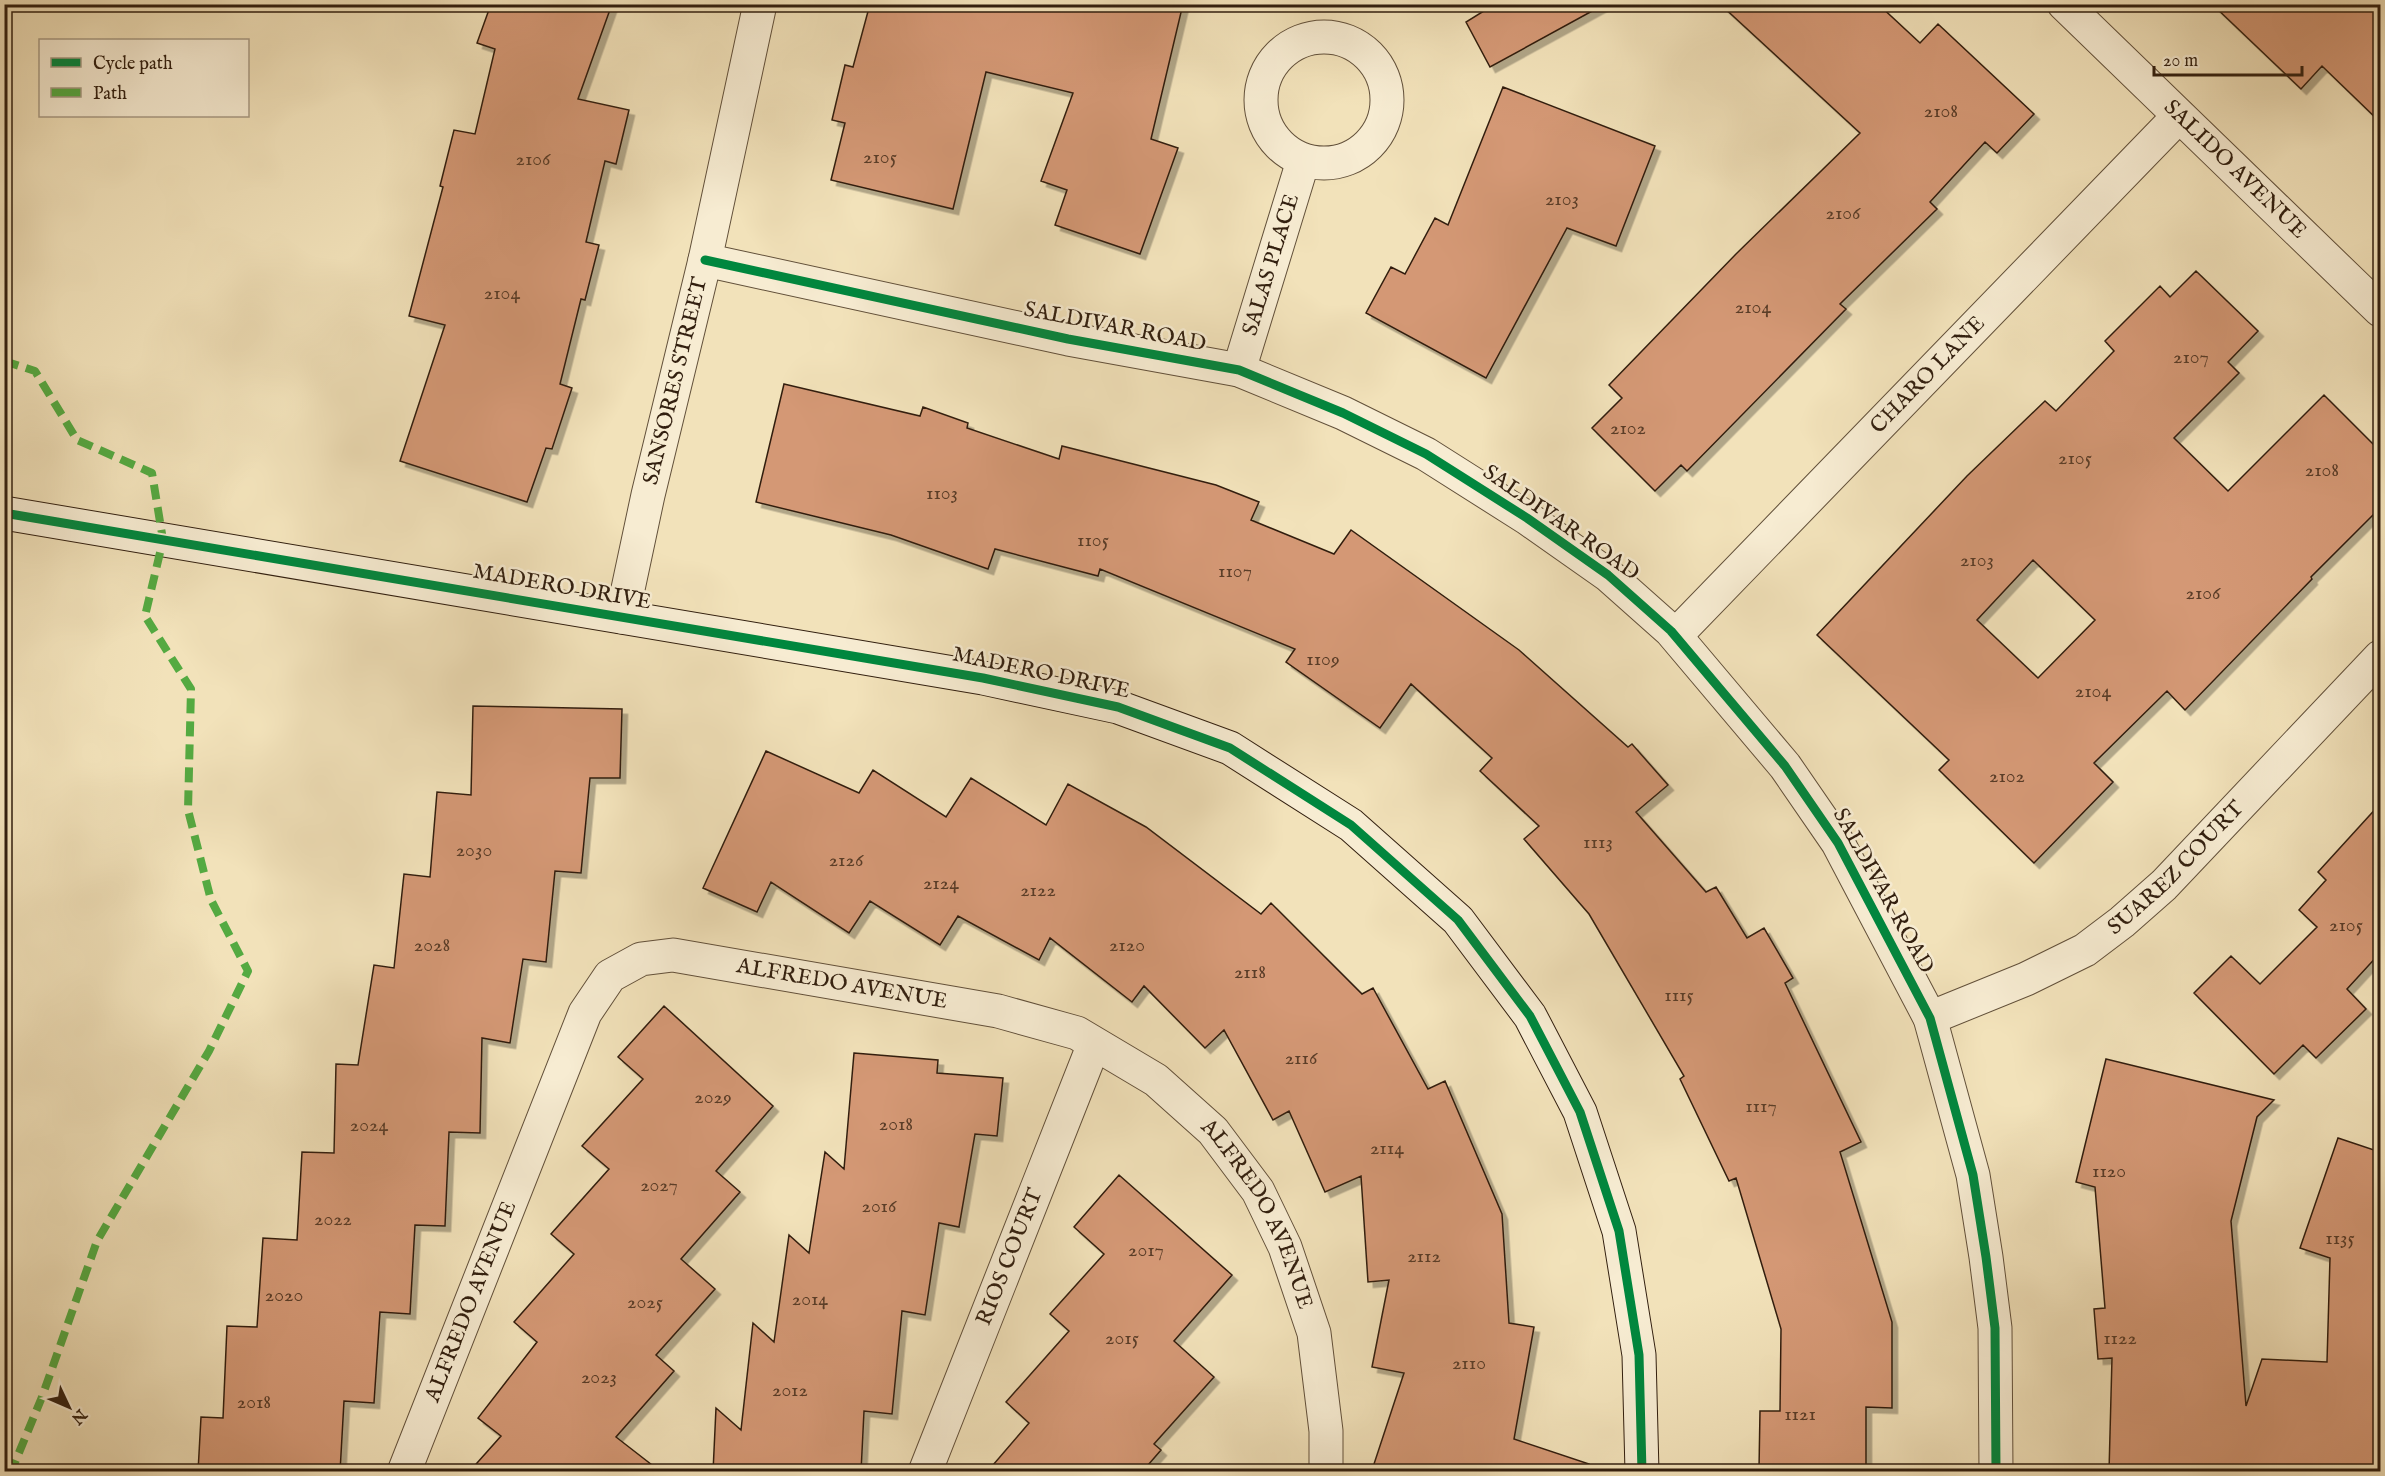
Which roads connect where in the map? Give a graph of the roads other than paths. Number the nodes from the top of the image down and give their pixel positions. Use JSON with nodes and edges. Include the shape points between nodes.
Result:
{"nodes":[{"id":1,"x":760,"y":4,"type":"edge"},
{"id":2,"x":2064,"y":4,"type":"edge"},
{"id":3,"x":2179,"y":116,"type":"junction"},
{"id":4,"x":1303,"y":161,"type":"dead end"},
{"id":5,"x":705,"y":260,"type":"junction"},
{"id":6,"x":2380,"y":310,"type":"edge"},
{"id":7,"x":1239,"y":370,"type":"junction"},
{"id":8,"x":4,"y":513,"type":"edge"},
{"id":9,"x":622,"y":617,"type":"junction"},
{"id":10,"x":1676,"y":635,"type":"junction"},
{"id":11,"x":2380,"y":657,"type":"edge"},
{"id":12,"x":1930,"y":1018,"type":"junction"},
{"id":13,"x":1094,"y":1044,"type":"junction"},
{"id":14,"x":404,"y":1472,"type":"edge"},
{"id":15,"x":925,"y":1472,"type":"edge"},
{"id":16,"x":1326,"y":1472,"type":"edge"},
{"id":17,"x":1642,"y":1472,"type":"edge"},
{"id":18,"x":1996,"y":1472,"type":"edge"}],
"edges":[{"from":1,"to":5,"type":"street","name":"SANSORES STREET"},
{"from":2,"to":3,"type":"street","name":"SALIDO AVENUE"},
{"from":3,"to":6,"type":"street","name":"SALIDO AVENUE"},
{"from":3,"to":10,"type":"street","name":"CHARO LANE"},
{"from":4,"to":7,"type":"street","name":"SALAS PLACE"},
{"from":5,"to":7,"type":"street","name":"SALDIVAR ROAD","via":[[1068,339]]},
{"from":5,"to":9,"type":"street","name":"SANSORES STREET"},
{"from":7,"to":10,"type":"street","name":"SALDIVAR ROAD","via":[[1343,413],[1426,454],[1608,575]]},
{"from":8,"to":9,"type":"street","name":"MADERO DRIVE"},
{"from":9,"to":17,"type":"street","name":"MADERO DRIVE","via":[[983,678],[1118,707],[1230,748],[1352,825],[1458,920],[1530,1016],[1580,1112],[1619,1231],[1639,1355]]},
{"from":10,"to":12,"type":"street","name":"SALDIVAR ROAD","via":[[1785,766],[1838,843]]},
{"from":11,"to":12,"type":"street","name":"SUAREZ COURT","via":[[2164,885],[2122,922],[2085,950]]},
{"from":12,"to":18,"type":"street","name":"SALDIVAR ROAD","via":[[1973,1175],[1986,1257],[1995,1328]]},
{"from":13,"to":14,"type":"street","name":"ALFREDO AVENUE","via":[[1077,1033],[998,1011],[674,955],[641,959],[610,976],[585,1013]]},
{"from":13,"to":15,"type":"street","name":"RIOS COURT"},
{"from":13,"to":16,"type":"street","name":"ALFREDO AVENUE","via":[[1156,1080],[1213,1131],[1258,1191],[1285,1247],[1314,1333],[1326,1431]]}]}
